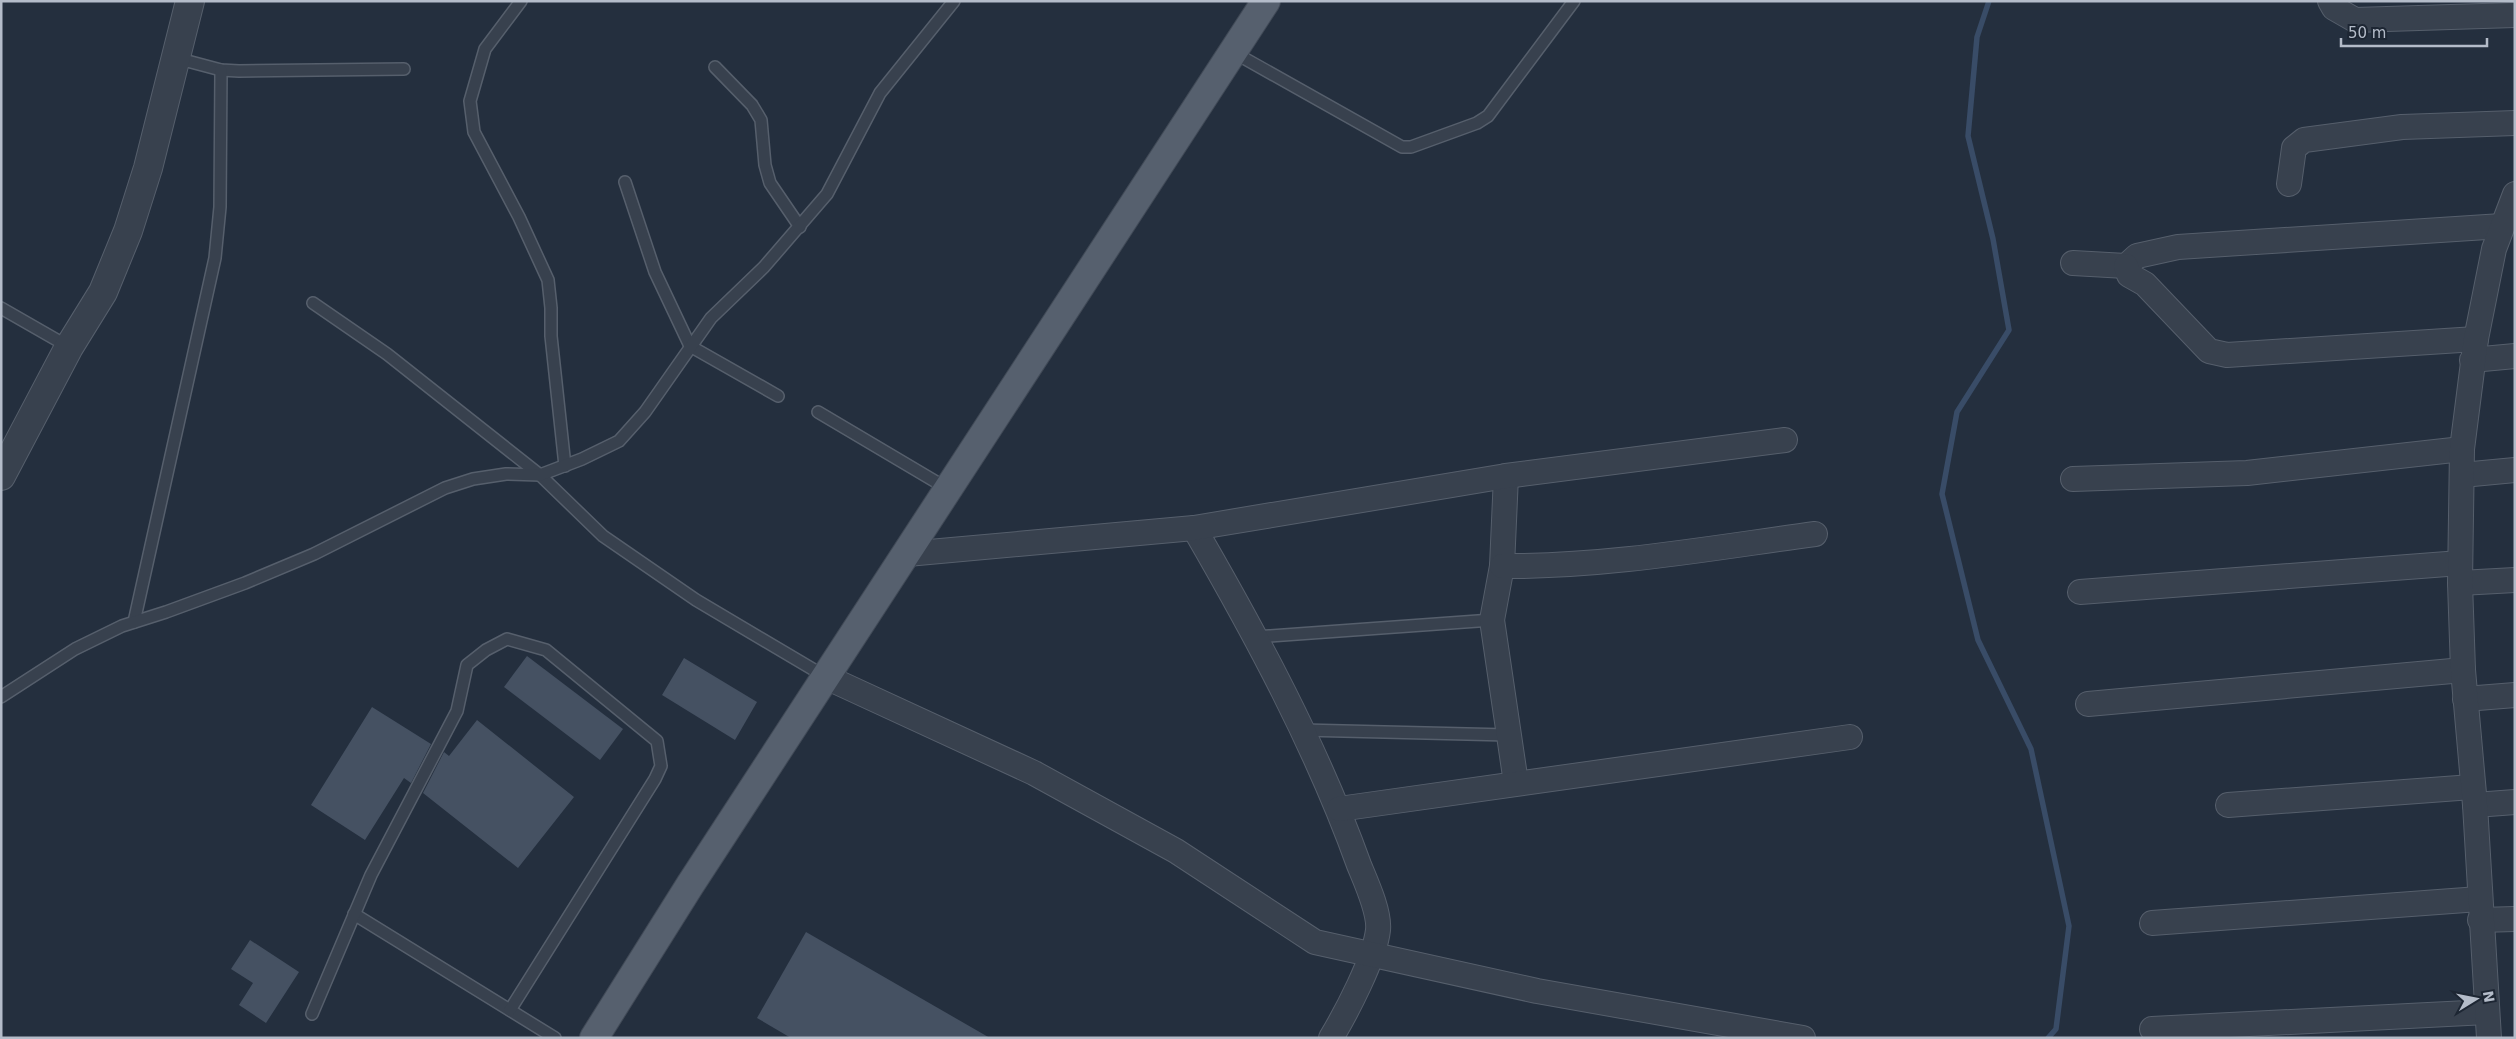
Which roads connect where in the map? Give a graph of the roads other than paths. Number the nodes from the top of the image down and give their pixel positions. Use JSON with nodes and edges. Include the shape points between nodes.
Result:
{"nodes":[{"id":1,"x":190,"y":1,"type":"edge"},
{"id":2,"x":521,"y":1,"type":"edge"},
{"id":3,"x":954,"y":1,"type":"edge"},
{"id":4,"x":1266,"y":1,"type":"edge"},
{"id":5,"x":1574,"y":1,"type":"edge"},
{"id":6,"x":2330,"y":1,"type":"edge"},
{"id":7,"x":2515,"y":15,"type":"edge"},
{"id":8,"x":1233,"y":52,"type":"junction"},
{"id":9,"x":176,"y":58,"type":"junction"},
{"id":10,"x":715,"y":67,"type":"dead end"},
{"id":11,"x":404,"y":69,"type":"dead end"},
{"id":12,"x":221,"y":70,"type":"junction"},
{"id":13,"x":2515,"y":123,"type":"edge"},
{"id":14,"x":625,"y":182,"type":"dead end"},
{"id":15,"x":2289,"y":184,"type":"dead end"},
{"id":16,"x":2515,"y":194,"type":"edge"},
{"id":17,"x":2502,"y":226,"type":"junction"},
{"id":18,"x":800,"y":227,"type":"junction"},
{"id":19,"x":2504,"y":249,"type":"edge"},
{"id":20,"x":2073,"y":263,"type":"dead end"},
{"id":21,"x":2126,"y":266,"type":"junction"},
{"id":22,"x":313,"y":303,"type":"dead end"},
{"id":23,"x":1,"y":308,"type":"edge"},
{"id":24,"x":690,"y":346,"type":"junction"},
{"id":25,"x":69,"y":347,"type":"junction"},
{"id":26,"x":2474,"y":349,"type":"junction"},
{"id":27,"x":2515,"y":356,"type":"edge"},
{"id":28,"x":778,"y":396,"type":"dead end"},
{"id":29,"x":818,"y":412,"type":"dead end"},
{"id":30,"x":1785,"y":440,"type":"dead end"},
{"id":31,"x":2462,"y":449,"type":"junction"},
{"id":32,"x":565,"y":466,"type":"junction"},
{"id":33,"x":2515,"y":470,"type":"edge"},
{"id":34,"x":2462,"y":475,"type":"junction"},
{"id":35,"x":1,"y":476,"type":"edge"},
{"id":36,"x":540,"y":476,"type":"junction"},
{"id":37,"x":1506,"y":476,"type":"junction"},
{"id":38,"x":2073,"y":479,"type":"dead end"},
{"id":39,"x":949,"y":489,"type":"junction"},
{"id":40,"x":1194,"y":528,"type":"junction"},
{"id":41,"x":1815,"y":534,"type":"dead end"},
{"id":42,"x":908,"y":554,"type":"junction"},
{"id":43,"x":1502,"y":566,"type":"junction"},
{"id":44,"x":2460,"y":573,"type":"junction"},
{"id":45,"x":2515,"y":580,"type":"edge"},
{"id":46,"x":2080,"y":592,"type":"dead end"},
{"id":47,"x":1492,"y":620,"type":"junction"},
{"id":48,"x":134,"y":622,"type":"junction"},
{"id":49,"x":1255,"y":637,"type":"junction"},
{"id":50,"x":2463,"y":670,"type":"junction"},
{"id":51,"x":826,"y":677,"type":"junction"},
{"id":52,"x":2515,"y":694,"type":"edge"},
{"id":53,"x":1,"y":698,"type":"edge"},
{"id":54,"x":2465,"y":699,"type":"junction"},
{"id":55,"x":2088,"y":704,"type":"dead end"},
{"id":56,"x":1300,"y":730,"type":"junction"},
{"id":57,"x":1508,"y":735,"type":"junction"},
{"id":58,"x":1850,"y":738,"type":"dead end"},
{"id":59,"x":1516,"y":783,"type":"junction"},
{"id":60,"x":2473,"y":796,"type":"junction"},
{"id":61,"x":2515,"y":802,"type":"edge"},
{"id":62,"x":2228,"y":805,"type":"dead end"},
{"id":63,"x":1339,"y":809,"type":"junction"},
{"id":64,"x":2480,"y":910,"type":"junction"},
{"id":65,"x":354,"y":914,"type":"junction"},
{"id":66,"x":2515,"y":919,"type":"edge"},
{"id":67,"x":2152,"y":923,"type":"dead end"},
{"id":68,"x":1372,"y":954,"type":"junction"},
{"id":69,"x":510,"y":1010,"type":"junction"},
{"id":70,"x":2487,"y":1012,"type":"junction"},
{"id":71,"x":312,"y":1014,"type":"dead end"},
{"id":72,"x":2152,"y":1029,"type":"dead end"},
{"id":73,"x":555,"y":1038,"type":"edge"},
{"id":74,"x":594,"y":1038,"type":"edge"},
{"id":75,"x":1331,"y":1038,"type":"edge"},
{"id":76,"x":1803,"y":1038,"type":"edge"},
{"id":77,"x":2489,"y":1038,"type":"edge"}],
"edges":[{"from":1,"to":9,"type":"street"},
{"from":2,"to":32,"type":"lane","via":[[485,49],[470,100],[474,132],[548,280],[550,336]]},
{"from":3,"to":18,"type":"lane","via":[[880,92],[827,194]]},
{"from":4,"to":8,"type":"main road"},
{"from":5,"to":8,"type":"lane","via":[[1488,116],[1411,147],[1402,148]]},
{"from":6,"to":7,"type":"street","via":[[2334,8],[2355,20]]},
{"from":8,"to":39,"type":"main road"},
{"from":9,"to":12,"type":"lane"},
{"from":9,"to":25,"type":"street","via":[[128,231],[103,292]]},
{"from":10,"to":18,"type":"lane","via":[[752,105],[761,120],[770,183]]},
{"from":11,"to":12,"type":"lane"},
{"from":12,"to":48,"type":"lane","via":[[220,206],[215,258]]},
{"from":13,"to":15,"type":"street","via":[[2402,127],[2304,140],[2294,148]]},
{"from":14,"to":24,"type":"lane","via":[[655,272]]},
{"from":16,"to":17,"type":"street"},
{"from":17,"to":19,"type":"street"},
{"from":17,"to":21,"type":"street","via":[[2178,247],[2137,256]]},
{"from":18,"to":24,"type":"lane","via":[[711,318]]},
{"from":19,"to":26,"type":"street"},
{"from":20,"to":21,"type":"street"},
{"from":21,"to":26,"type":"street","via":[[2129,275],[2145,284],[2209,351],[2228,355]]},
{"from":22,"to":36,"type":"lane","via":[[388,354]]},
{"from":23,"to":25,"type":"lane"},
{"from":24,"to":28,"type":"lane"},
{"from":24,"to":32,"type":"lane","via":[[645,412],[619,441]]},
{"from":25,"to":35,"type":"street"},
{"from":26,"to":27,"type":"street"},
{"from":26,"to":31,"type":"street"},
{"from":29,"to":39,"type":"lane"},
{"from":30,"to":37,"type":"street"},
{"from":31,"to":34,"type":"street"},
{"from":31,"to":38,"type":"street","via":[[2247,473]]},
{"from":32,"to":36,"type":"lane"},
{"from":33,"to":34,"type":"street"},
{"from":34,"to":44,"type":"street"},
{"from":36,"to":48,"type":"lane","via":[[506,474],[444,488],[314,554],[245,583]]},
{"from":36,"to":51,"type":"lane","via":[[603,536],[696,600]]},
{"from":37,"to":40,"type":"street"},
{"from":37,"to":43,"type":"street"},
{"from":39,"to":42,"type":"main road"},
{"from":40,"to":42,"type":"street"},
{"from":40,"to":49,"type":"street"},
{"from":41,"to":43,"type":"street","via":[[1628,560],[1551,567]]},
{"from":42,"to":51,"type":"main road"},
{"from":43,"to":47,"type":"street"},
{"from":44,"to":45,"type":"street"},
{"from":44,"to":46,"type":"street"},
{"from":44,"to":50,"type":"street"},
{"from":47,"to":49,"type":"lane"},
{"from":47,"to":57,"type":"street"},
{"from":48,"to":53,"type":"lane","via":[[75,649]]},
{"from":49,"to":56,"type":"street"},
{"from":50,"to":54,"type":"street"},
{"from":50,"to":55,"type":"street"},
{"from":51,"to":68,"type":"street","via":[[1034,773],[1176,851],[1315,942]]},
{"from":51,"to":74,"type":"main road"},
{"from":52,"to":54,"type":"street"},
{"from":54,"to":60,"type":"street"},
{"from":56,"to":57,"type":"lane"},
{"from":56,"to":63,"type":"street"},
{"from":57,"to":59,"type":"street"},
{"from":58,"to":59,"type":"street"},
{"from":59,"to":63,"type":"street"},
{"from":60,"to":61,"type":"street"},
{"from":60,"to":62,"type":"street"},
{"from":60,"to":64,"type":"street"},
{"from":63,"to":68,"type":"street","via":[[1372,899],[1378,929]]},
{"from":64,"to":66,"type":"street"},
{"from":64,"to":67,"type":"street"},
{"from":64,"to":70,"type":"street"},
{"from":65,"to":69,"type":"lane"},
{"from":65,"to":69,"type":"lane","via":[[457,711],[467,665],[507,639],[546,650],[657,741],[661,766]]},
{"from":65,"to":71,"type":"lane"},
{"from":68,"to":75,"type":"street"},
{"from":68,"to":76,"type":"street","via":[[1537,991]]},
{"from":69,"to":73,"type":"lane"},
{"from":70,"to":72,"type":"street"},
{"from":70,"to":77,"type":"street"}]}
